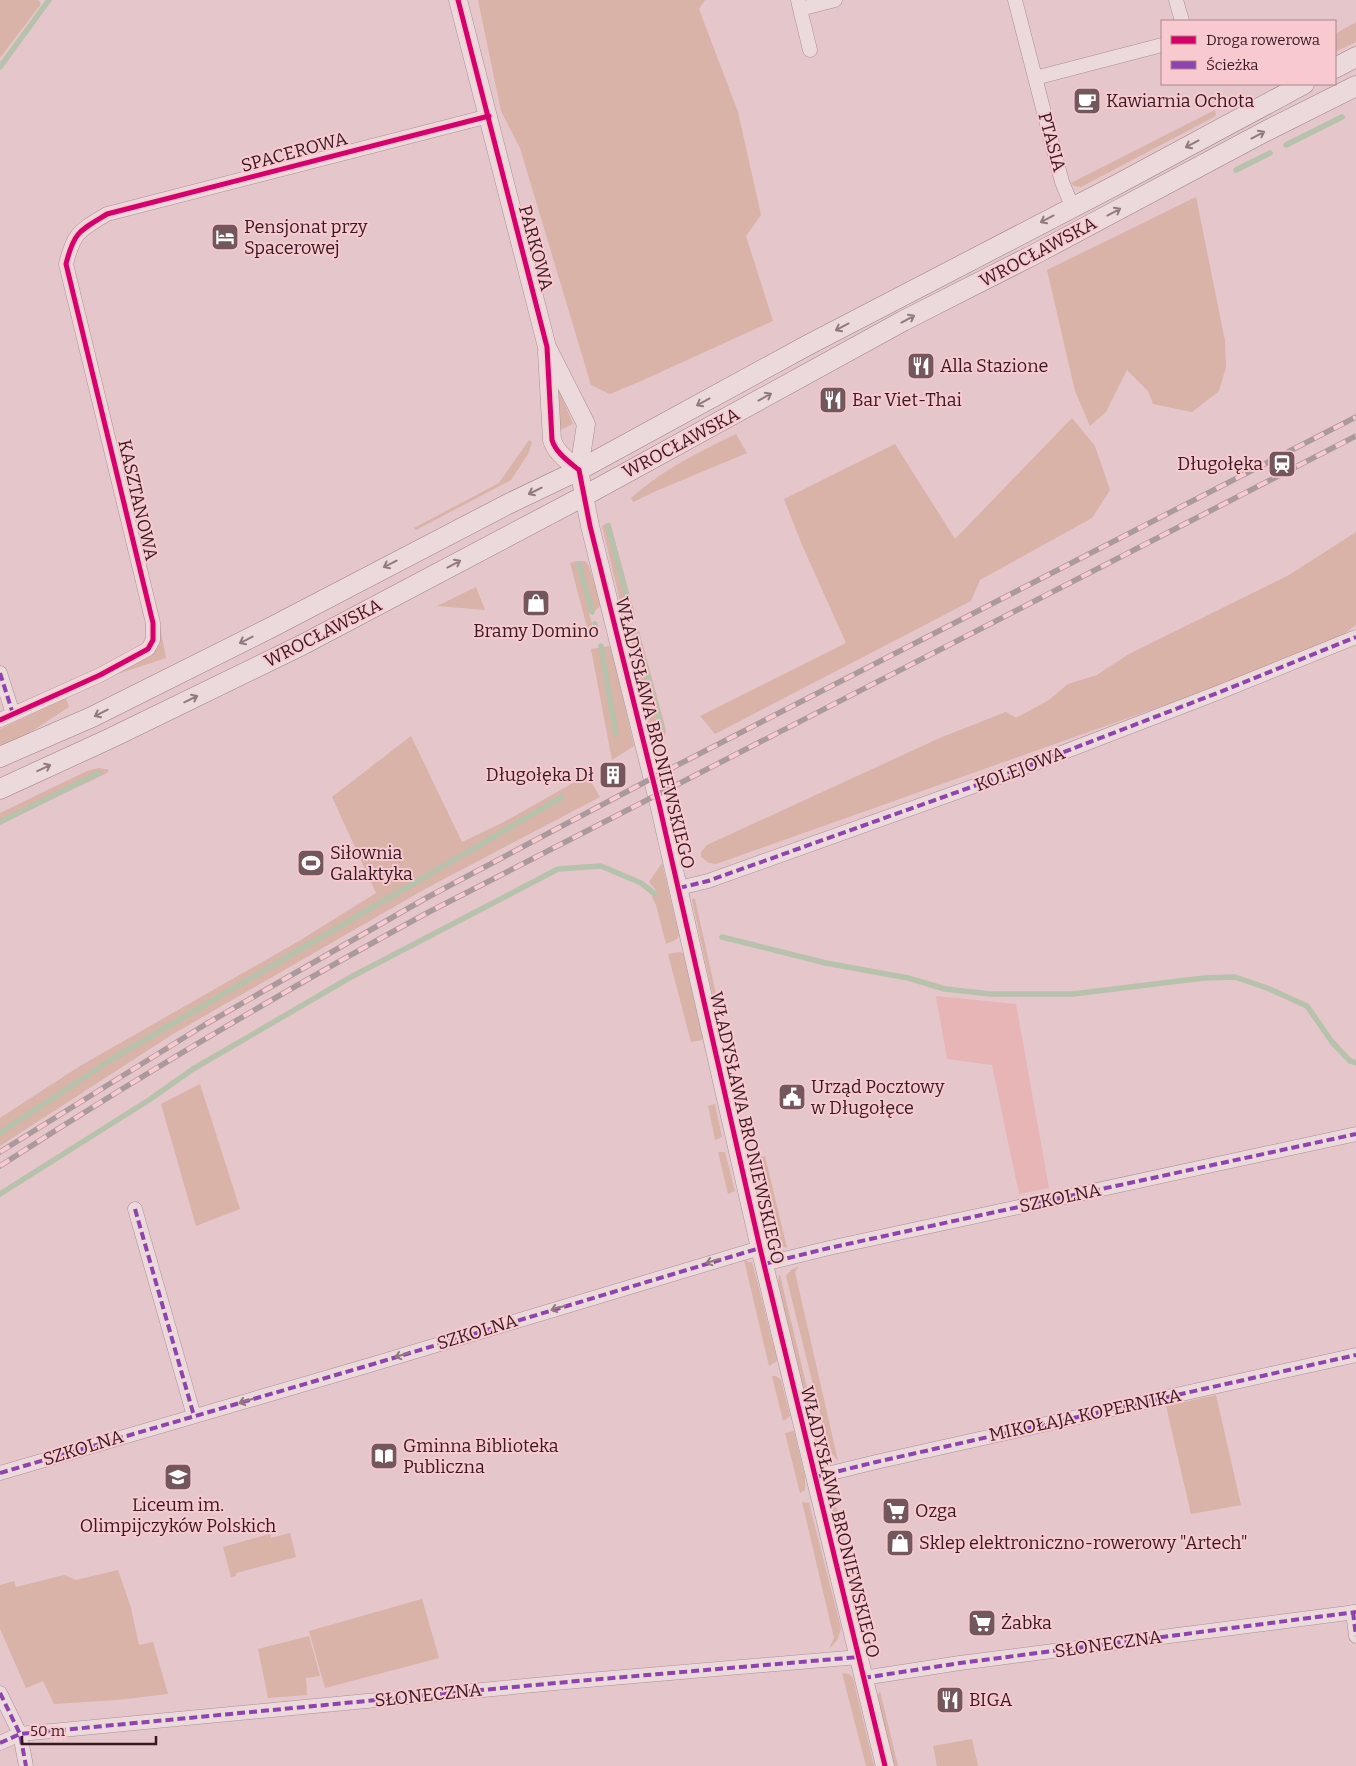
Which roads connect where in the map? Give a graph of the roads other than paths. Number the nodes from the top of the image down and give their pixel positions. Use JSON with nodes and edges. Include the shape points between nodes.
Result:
{"nodes":[{"id":1,"x":458,"y":0,"type":"edge"},
{"id":2,"x":835,"y":0,"type":"edge"},
{"id":3,"x":1015,"y":0,"type":"edge"},
{"id":4,"x":1176,"y":0,"type":"edge"},
{"id":5,"x":799,"y":4,"type":"edge"},
{"id":6,"x":1182,"y":20,"type":"edge"},
{"id":7,"x":1161,"y":45,"type":"edge"},
{"id":8,"x":810,"y":50,"type":"dead end"},
{"id":9,"x":1356,"y":58,"type":"edge"},
{"id":10,"x":1336,"y":68,"type":"edge"},
{"id":11,"x":1035,"y":78,"type":"junction"},
{"id":12,"x":1302,"y":85,"type":"edge"},
{"id":13,"x":1356,"y":86,"type":"edge"},
{"id":14,"x":488,"y":116,"type":"junction"},
{"id":15,"x":1072,"y":206,"type":"junction"},
{"id":16,"x":106,"y":214,"type":"joint"},
{"id":17,"x":547,"y":347,"type":"junction"},
{"id":18,"x":579,"y":470,"type":"junction"},
{"id":19,"x":584,"y":496,"type":"junction"},
{"id":20,"x":1356,"y":640,"type":"edge"},
{"id":21,"x":0,"y":673,"type":"edge"},
{"id":22,"x":13,"y":714,"type":"junction"},
{"id":23,"x":0,"y":720,"type":"edge"},
{"id":24,"x":0,"y":756,"type":"edge"},
{"id":25,"x":0,"y":788,"type":"edge"},
{"id":26,"x":679,"y":888,"type":"junction"},
{"id":27,"x":1356,"y":1134,"type":"edge"},
{"id":28,"x":135,"y":1209,"type":"dead end"},
{"id":29,"x":762,"y":1256,"type":"junction"},
{"id":30,"x":1356,"y":1355,"type":"edge"},
{"id":31,"x":194,"y":1416,"type":"junction"},
{"id":32,"x":0,"y":1473,"type":"edge"},
{"id":33,"x":815,"y":1477,"type":"junction"},
{"id":34,"x":1354,"y":1612,"type":"edge"},
{"id":35,"x":1356,"y":1636,"type":"edge"},
{"id":36,"x":859,"y":1657,"type":"junction"},
{"id":37,"x":863,"y":1678,"type":"junction"},
{"id":38,"x":0,"y":1693,"type":"edge"},
{"id":39,"x":20,"y":1734,"type":"junction"},
{"id":40,"x":0,"y":1743,"type":"edge"},
{"id":41,"x":26,"y":1766,"type":"edge"},
{"id":42,"x":885,"y":1766,"type":"edge"}],
"edges":[{"from":1,"to":14,"type":"street","name":"PARKOWA"},
{"from":2,"to":5,"type":"street"},
{"from":3,"to":11,"type":"street","name":"PTASIA"},
{"from":4,"to":6,"type":"street"},
{"from":5,"to":8,"type":"street"},
{"from":7,"to":11,"type":"street"},
{"from":9,"to":10,"type":"main road"},
{"from":11,"to":15,"type":"street","name":"PTASIA","via":[[1062,182]]},
{"from":12,"to":15,"type":"main road","name":"WROCŁAWSKA","one_way":true},
{"from":19,"to":13,"type":"main road","name":"WROCŁAWSKA","one_way":true,"via":[[903,321]]},
{"from":14,"to":16,"type":"street","name":"SPACEROWA"},
{"from":14,"to":17,"type":"street","name":"PARKOWA"},
{"from":15,"to":18,"type":"main road","name":"WROCŁAWSKA","one_way":true},
{"from":16,"to":22,"type":"street","name":"KASZTANOWA","via":[[82,229],[71,242],[66,264],[153,623],[153,640],[148,649],[100,675]]},
{"from":17,"to":18,"type":"street","name":"PARKOWA","via":[[586,424]]},
{"from":17,"to":18,"type":"street","name":"PARKOWA","via":[[552,440],[563,457]]},
{"from":18,"to":19,"type":"street","name":"PARKOWA"},
{"from":18,"to":24,"type":"main road","name":"WROCŁAWSKA","one_way":true,"via":[[101,712]]},
{"from":25,"to":19,"type":"main road","name":"WROCŁAWSKA","one_way":true,"via":[[120,734],[302,645]]},
{"from":19,"to":26,"type":"street","name":"WŁADYSŁAWA BRONIEWSKIEGO"},
{"from":20,"to":26,"type":"street","name":"KOLEJOWA","via":[[981,784],[708,881]]},
{"from":21,"to":22,"type":"street"},
{"from":22,"to":23,"type":"street","name":"KASZTANOWA"},
{"from":26,"to":29,"type":"street","name":"WŁADYSŁAWA BRONIEWSKIEGO"},
{"from":27,"to":29,"type":"street","name":"SZKOLNA","via":[[829,1248]]},
{"from":28,"to":31,"type":"street"},
{"from":29,"to":31,"type":"street","name":"SZKOLNA","one_way":true},
{"from":29,"to":33,"type":"street","name":"WŁADYSŁAWA BRONIEWSKIEGO"},
{"from":30,"to":33,"type":"street","name":"MIKOŁAJA KOPERNIKA"},
{"from":31,"to":32,"type":"street","name":"SZKOLNA"},
{"from":33,"to":36,"type":"street","name":"WŁADYSŁAWA BRONIEWSKIEGO"},
{"from":34,"to":35,"type":"street","name":"SŁONECZNA"},
{"from":34,"to":37,"type":"street","name":"SŁONECZNA"},
{"from":36,"to":37,"type":"street","name":"WŁADYSŁAWA BRONIEWSKIEGO"},
{"from":36,"to":39,"type":"street","name":"SŁONECZNA"},
{"from":37,"to":42,"type":"street","name":"WŁADYSŁAWA BRONIEWSKIEGO"},
{"from":38,"to":39,"type":"street"},
{"from":39,"to":40,"type":"street","name":"SŁONECZNA"},
{"from":39,"to":41,"type":"street"}]}
